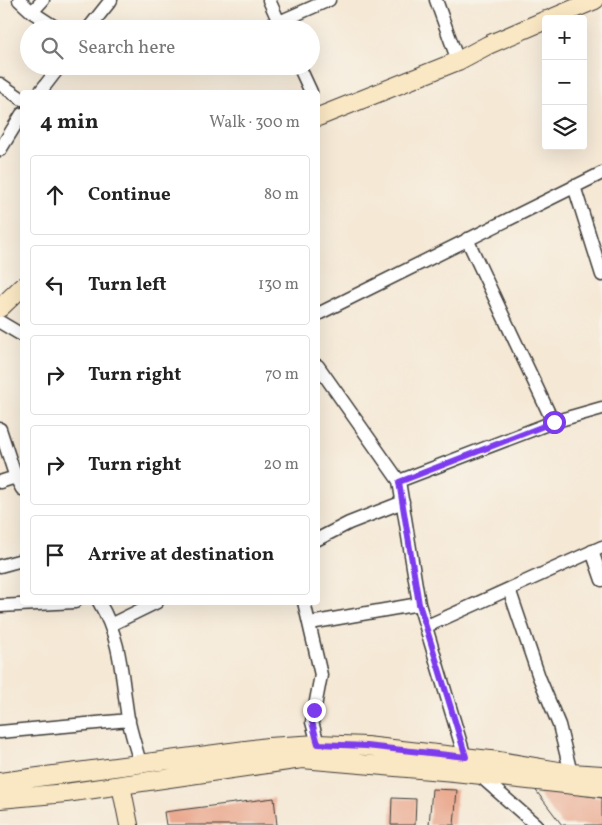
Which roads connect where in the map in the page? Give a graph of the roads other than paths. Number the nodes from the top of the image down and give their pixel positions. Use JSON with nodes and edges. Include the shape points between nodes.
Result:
{"nodes":[{"id":1,"x":19,"y":0,"type":"edge"},
{"id":2,"x":43,"y":0,"type":"edge"},
{"id":3,"x":111,"y":0,"type":"edge"},
{"id":4,"x":269,"y":0,"type":"edge"},
{"id":5,"x":328,"y":0,"type":"edge"},
{"id":6,"x":436,"y":0,"type":"edge"},
{"id":7,"x":594,"y":0,"type":"edge"},
{"id":8,"x":32,"y":12,"type":"junction"},
{"id":9,"x":559,"y":15,"type":"edge"},
{"id":10,"x":44,"y":20,"type":"edge"},
{"id":11,"x":95,"y":20,"type":"edge"},
{"id":12,"x":278,"y":20,"type":"edge"},
{"id":13,"x":290,"y":20,"type":"edge"},
{"id":14,"x":542,"y":22,"type":"edge"},
{"id":15,"x":458,"y":61,"type":"junction"},
{"id":16,"x":54,"y":75,"type":"edge"},
{"id":17,"x":303,"y":75,"type":"edge"},
{"id":18,"x":0,"y":84,"type":"edge"},
{"id":19,"x":45,"y":90,"type":"edge"},
{"id":20,"x":310,"y":90,"type":"edge"},
{"id":21,"x":20,"y":98,"type":"edge"},
{"id":22,"x":320,"y":113,"type":"edge"},
{"id":23,"x":20,"y":117,"type":"edge"},
{"id":24,"x":0,"y":150,"type":"edge"},
{"id":25,"x":602,"y":173,"type":"edge"},
{"id":26,"x":574,"y":186,"type":"junction"},
{"id":27,"x":467,"y":240,"type":"junction"},
{"id":28,"x":602,"y":275,"type":"edge"},
{"id":29,"x":20,"y":289,"type":"edge"},
{"id":30,"x":0,"y":308,"type":"edge"},
{"id":31,"x":320,"y":313,"type":"edge"},
{"id":32,"x":0,"y":322,"type":"edge"},
{"id":33,"x":20,"y":333,"type":"edge"},
{"id":34,"x":320,"y":372,"type":"edge"},
{"id":35,"x":602,"y":408,"type":"edge"},
{"id":36,"x":554,"y":422,"type":"junction"},
{"id":37,"x":0,"y":429,"type":"edge"},
{"id":38,"x":19,"y":477,"type":"edge"},
{"id":39,"x":0,"y":482,"type":"edge"},
{"id":40,"x":399,"y":482,"type":"junction"},
{"id":41,"x":402,"y":502,"type":"junction"},
{"id":42,"x":320,"y":538,"type":"edge"},
{"id":43,"x":597,"y":549,"type":"edge"},
{"id":44,"x":20,"y":561,"type":"edge"},
{"id":45,"x":0,"y":566,"type":"edge"},
{"id":46,"x":602,"y":580,"type":"edge"},
{"id":47,"x":509,"y":589,"type":"junction"},
{"id":48,"x":419,"y":604,"type":"junction"},
{"id":49,"x":20,"y":605,"type":"edge"},
{"id":50,"x":101,"y":605,"type":"edge"},
{"id":51,"x":151,"y":605,"type":"edge"},
{"id":52,"x":305,"y":605,"type":"edge"},
{"id":53,"x":0,"y":606,"type":"edge"},
{"id":54,"x":310,"y":623,"type":"junction"},
{"id":55,"x":112,"y":624,"type":"junction"},
{"id":56,"x":426,"y":626,"type":"junction"},
{"id":57,"x":129,"y":720,"type":"junction"},
{"id":58,"x":0,"y":732,"type":"edge"},
{"id":59,"x":318,"y":744,"type":"junction"},
{"id":60,"x":140,"y":764,"type":"junction"},
{"id":61,"x":471,"y":769,"type":"junction"},
{"id":62,"x":571,"y":773,"type":"junction"},
{"id":63,"x":602,"y":775,"type":"edge"},
{"id":64,"x":0,"y":782,"type":"edge"},
{"id":65,"x":121,"y":786,"type":"junction"},
{"id":66,"x":602,"y":788,"type":"edge"},
{"id":67,"x":0,"y":799,"type":"edge"},
{"id":68,"x":129,"y":825,"type":"edge"},
{"id":69,"x":536,"y":825,"type":"edge"}],
"edges":[{"from":1,"to":8,"type":"street"},
{"from":2,"to":8,"type":"street"},
{"from":3,"to":11,"type":"street"},
{"from":4,"to":12,"type":"street"},
{"from":5,"to":13,"type":"street"},
{"from":6,"to":15,"type":"street"},
{"from":7,"to":9,"type":"main road"},
{"from":8,"to":10,"type":"street"},
{"from":14,"to":15,"type":"main road"},
{"from":15,"to":22,"type":"main road"},
{"from":16,"to":19,"type":"street"},
{"from":17,"to":20,"type":"street"},
{"from":18,"to":21,"type":"street"},
{"from":23,"to":24,"type":"street"},
{"from":25,"to":26,"type":"street"},
{"from":26,"to":27,"type":"street"},
{"from":26,"to":28,"type":"street"},
{"from":27,"to":31,"type":"street"},
{"from":27,"to":36,"type":"street"},
{"from":29,"to":30,"type":"main road"},
{"from":32,"to":33,"type":"street"},
{"from":34,"to":40,"type":"street"},
{"from":35,"to":36,"type":"street"},
{"from":36,"to":40,"type":"street"},
{"from":37,"to":38,"type":"street"},
{"from":38,"to":39,"type":"street"},
{"from":40,"to":41,"type":"street"},
{"from":41,"to":42,"type":"street"},
{"from":41,"to":48,"type":"street"},
{"from":43,"to":46,"type":"street"},
{"from":43,"to":47,"type":"street"},
{"from":44,"to":45,"type":"street"},
{"from":47,"to":56,"type":"street"},
{"from":47,"to":62,"type":"street","via":[[539,678],[559,724]]},
{"from":48,"to":54,"type":"street"},
{"from":48,"to":56,"type":"street"},
{"from":49,"to":53,"type":"street"},
{"from":50,"to":55,"type":"street"},
{"from":51,"to":55,"type":"street"},
{"from":52,"to":54,"type":"street"},
{"from":54,"to":59,"type":"street","via":[[321,675],[312,722]]},
{"from":55,"to":57,"type":"street"},
{"from":56,"to":61,"type":"street"},
{"from":57,"to":58,"type":"street"},
{"from":57,"to":60,"type":"street"},
{"from":59,"to":60,"type":"main road","via":[[268,747]]},
{"from":59,"to":61,"type":"main road","via":[[366,746]]},
{"from":60,"to":64,"type":"main road"},
{"from":61,"to":62,"type":"main road"},
{"from":61,"to":65,"type":"main road","via":[[302,759]]},
{"from":61,"to":66,"type":"main road"},
{"from":61,"to":69,"type":"street"},
{"from":62,"to":63,"type":"main road"},
{"from":65,"to":67,"type":"main road"},
{"from":65,"to":68,"type":"main road"}]}
